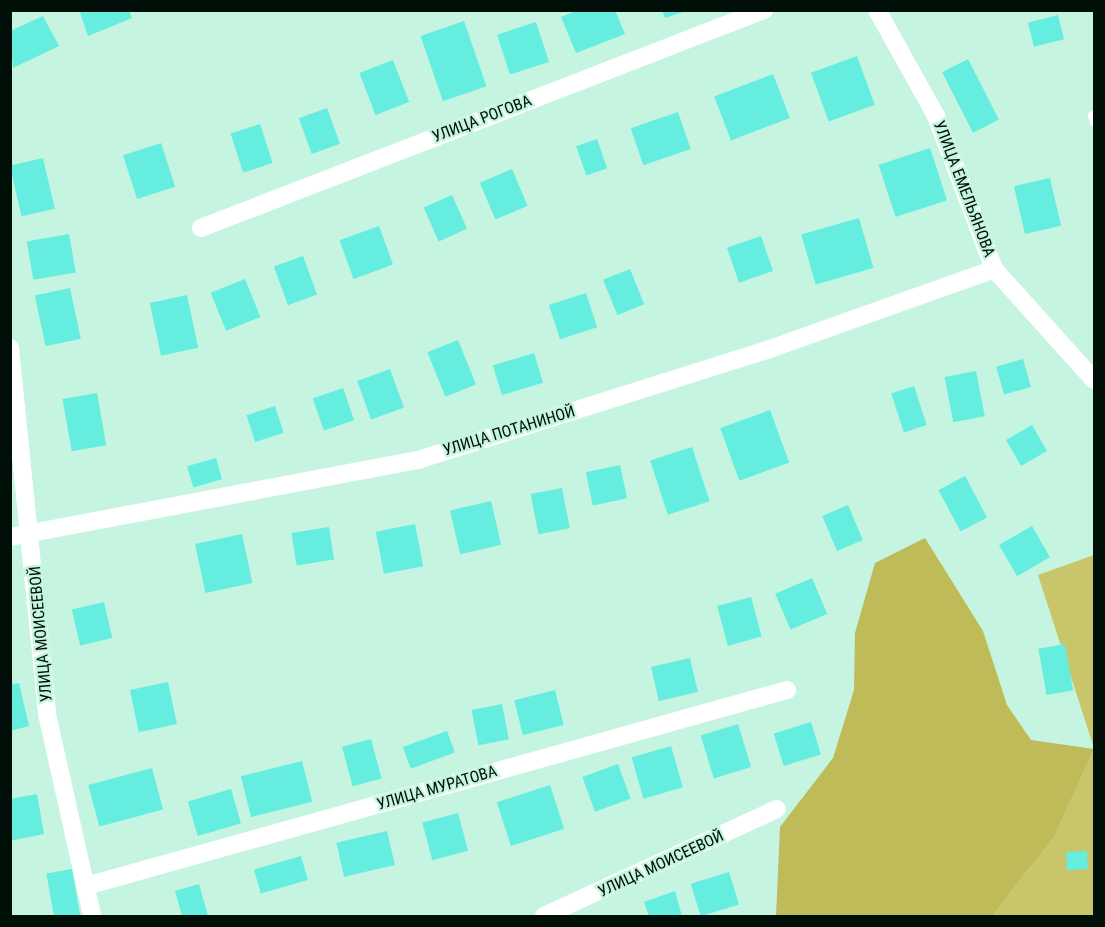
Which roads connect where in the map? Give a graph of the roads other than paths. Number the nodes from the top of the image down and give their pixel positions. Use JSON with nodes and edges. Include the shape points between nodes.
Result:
{"nodes":[{"id":1,"x":764,"y":10,"type":"edge"},
{"id":2,"x":877,"y":10,"type":"edge"},
{"id":3,"x":201,"y":228,"type":"dead end"},
{"id":4,"x":994,"y":269,"type":"junction"},
{"id":5,"x":10,"y":348,"type":"edge"},
{"id":6,"x":1095,"y":380,"type":"edge"},
{"id":7,"x":32,"y":534,"type":"junction"},
{"id":8,"x":10,"y":537,"type":"edge"},
{"id":9,"x":787,"y":690,"type":"dead end"},
{"id":10,"x":777,"y":810,"type":"dead end"},
{"id":11,"x":86,"y":886,"type":"junction"},
{"id":12,"x":92,"y":916,"type":"edge"},
{"id":13,"x":544,"y":916,"type":"edge"}],
"edges":[{"from":1,"to":3,"type":"street","name":"УЛИЦА РОГОВА"},
{"from":2,"to":4,"type":"street","name":"УЛИЦА ЕМЕЛЬЯНОВА","via":[[936,116]]},
{"from":4,"to":6,"type":"street","name":"УЛИЦА ЕМЕЛЬЯНОВА"},
{"from":4,"to":7,"type":"street","name":"УЛИЦА ПОТАНИНОЙ","via":[[767,350],[421,459]]},
{"from":5,"to":7,"type":"street","name":"УЛИЦА МОИСЕЕВОЙ"},
{"from":7,"to":8,"type":"street","name":"УЛИЦА ПОТАНИНОЙ"},
{"from":7,"to":11,"type":"street","name":"УЛИЦА МОИСЕЕВОЙ","via":[[47,714]]},
{"from":9,"to":11,"type":"street","name":"УЛИЦА МУРАТОВА"},
{"from":10,"to":13,"type":"street","name":"УЛИЦА МОИСЕЕВОЙ"},
{"from":11,"to":12,"type":"street","name":"УЛИЦА МОИСЕЕВОЙ"}]}
